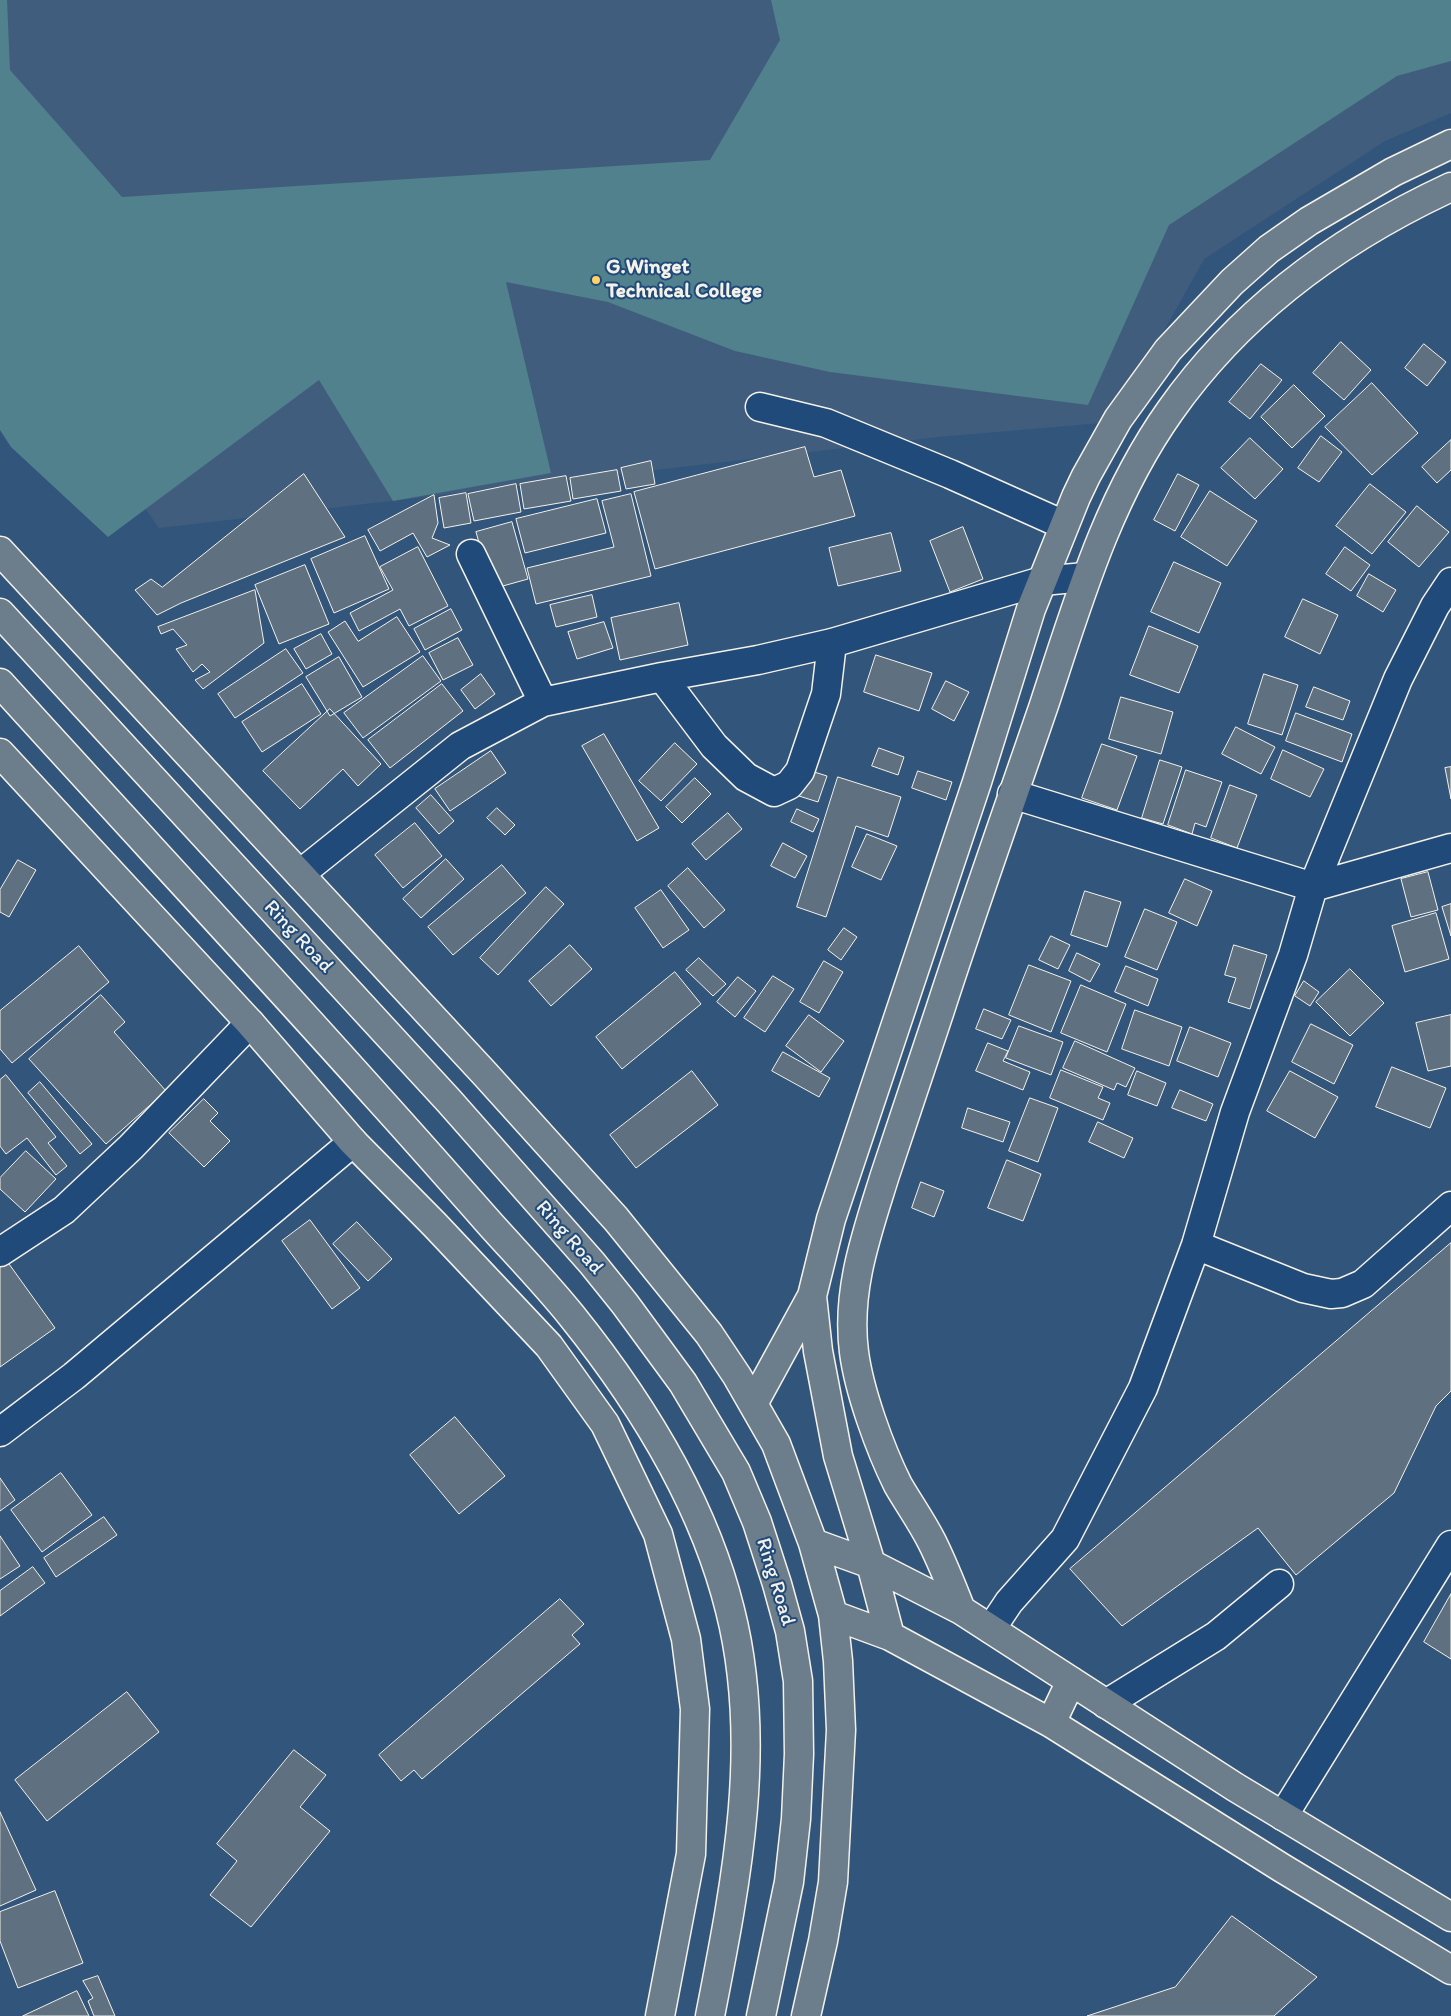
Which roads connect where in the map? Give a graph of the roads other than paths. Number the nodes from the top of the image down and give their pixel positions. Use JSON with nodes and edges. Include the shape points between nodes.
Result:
{"nodes":[{"id":1,"x":1451,"y":144,"type":"edge"},
{"id":2,"x":1451,"y":187,"type":"edge"},
{"id":3,"x":760,"y":407,"type":"dead end"},
{"id":4,"x":1064,"y":525,"type":"junction"},
{"id":5,"x":0,"y":551,"type":"edge"},
{"id":6,"x":471,"y":554,"type":"dead end"},
{"id":7,"x":1085,"y":578,"type":"junction"},
{"id":8,"x":1042,"y":581,"type":"junction"},
{"id":9,"x":1451,"y":582,"type":"edge"},
{"id":10,"x":0,"y":614,"type":"edge"},
{"id":11,"x":832,"y":643,"type":"junction"},
{"id":12,"x":662,"y":677,"type":"junction"},
{"id":13,"x":0,"y":683,"type":"edge"},
{"id":14,"x":542,"y":702,"type":"junction"},
{"id":15,"x":0,"y":753,"type":"edge"},
{"id":16,"x":1012,"y":794,"type":"junction"},
{"id":17,"x":1451,"y":848,"type":"edge"},
{"id":18,"x":300,"y":874,"type":"junction"},
{"id":19,"x":1313,"y":887,"type":"junction"},
{"id":20,"x":250,"y":1023,"type":"junction"},
{"id":21,"x":353,"y":1142,"type":"junction"},
{"id":22,"x":1451,"y":1206,"type":"edge"},
{"id":23,"x":1196,"y":1245,"type":"junction"},
{"id":24,"x":0,"y":1252,"type":"edge"},
{"id":25,"x":812,"y":1296,"type":"junction"},
{"id":26,"x":753,"y":1404,"type":"junction"},
{"id":27,"x":0,"y":1432,"type":"edge"},
{"id":28,"x":813,"y":1543,"type":"junction"},
{"id":29,"x":1451,"y":1545,"type":"edge"},
{"id":30,"x":871,"y":1564,"type":"junction"},
{"id":31,"x":1279,"y":1584,"type":"dead end"},
{"id":32,"x":961,"y":1610,"type":"junction"},
{"id":33,"x":833,"y":1615,"type":"junction"},
{"id":34,"x":991,"y":1629,"type":"junction"},
{"id":35,"x":890,"y":1636,"type":"junction"},
{"id":36,"x":1072,"y":1681,"type":"junction"},
{"id":37,"x":1106,"y":1704,"type":"junction"},
{"id":38,"x":1051,"y":1723,"type":"junction"},
{"id":39,"x":1283,"y":1816,"type":"junction"},
{"id":40,"x":1451,"y":1916,"type":"edge"},
{"id":41,"x":1451,"y":1970,"type":"edge"},
{"id":42,"x":660,"y":2016,"type":"edge"},
{"id":43,"x":710,"y":2016,"type":"edge"},
{"id":44,"x":760,"y":2016,"type":"edge"},
{"id":45,"x":806,"y":2016,"type":"edge"}],
"edges":[{"from":1,"to":4,"type":"main road","via":[[1393,172],[1309,221],[1269,249],[1219,295],[1168,350],[1118,420],[1086,476]]},
{"from":2,"to":7,"type":"main road","via":[[1380,223],[1336,250],[1295,279],[1246,322],[1174,405],[1149,441],[1126,482]]},
{"from":3,"to":4,"type":"street","via":[[826,423]]},
{"from":4,"to":8,"type":"main road"},
{"from":5,"to":18,"type":"main road"},
{"from":6,"to":14,"type":"street"},
{"from":7,"to":8,"type":"street"},
{"from":7,"to":16,"type":"main road"},
{"from":8,"to":11,"type":"street"},
{"from":8,"to":25,"type":"main road","via":[[831,1219]]},
{"from":9,"to":19,"type":"street","via":[[1435,606],[1398,679]]},
{"from":10,"to":44,"type":"main road","name":"Ring Road","via":[[449,1101],[592,1263],[683,1383],[736,1472],[777,1584],[790,1631],[798,1681],[799,1754],[791,1864]]},
{"from":11,"to":12,"type":"street"},
{"from":11,"to":12,"type":"street","via":[[826,694],[800,771],[789,785],[774,792],[746,777],[714,746]]},
{"from":12,"to":14,"type":"street"},
{"from":13,"to":43,"type":"main road","via":[[263,970],[571,1316],[647,1421],[673,1466],[716,1557],[742,1668],[744,1804],[733,1899]]},
{"from":14,"to":18,"type":"street","via":[[460,746]]},
{"from":15,"to":20,"type":"main road"},
{"from":16,"to":19,"type":"street"},
{"from":16,"to":32,"type":"main road","via":[[865,1238],[854,1280],[852,1306],[854,1353],[869,1413],[897,1483],[930,1538]]},
{"from":17,"to":19,"type":"street"},
{"from":18,"to":26,"type":"main road","via":[[616,1219],[709,1334]]},
{"from":19,"to":23,"type":"street","via":[[1293,954],[1235,1112]]},
{"from":20,"to":21,"type":"main road"},
{"from":20,"to":24,"type":"street","via":[[131,1147],[64,1210]]},
{"from":21,"to":27,"type":"street","via":[[82,1370]]},
{"from":21,"to":42,"type":"main road","via":[[549,1346],[604,1424],[658,1534],[686,1639],[694,1709],[691,1854]]},
{"from":22,"to":23,"type":"street","via":[[1363,1284],[1342,1293],[1304,1288]]},
{"from":23,"to":34,"type":"street","via":[[1143,1388],[1092,1491],[1066,1539],[1009,1602]]},
{"from":25,"to":26,"type":"main road"},
{"from":25,"to":30,"type":"main road","via":[[818,1351],[838,1456]]},
{"from":26,"to":28,"type":"main road","via":[[776,1444]]},
{"from":28,"to":30,"type":"main road"},
{"from":28,"to":33,"type":"main road"},
{"from":29,"to":39,"type":"street"},
{"from":30,"to":32,"type":"main road"},
{"from":30,"to":35,"type":"main road"},
{"from":31,"to":37,"type":"street","via":[[1216,1636]]},
{"from":32,"to":34,"type":"main road"},
{"from":33,"to":35,"type":"main road"},
{"from":33,"to":45,"type":"main road","via":[[841,1730],[838,1811],[824,1941]]},
{"from":34,"to":36,"type":"main road"},
{"from":35,"to":38,"type":"main road"},
{"from":36,"to":37,"type":"main road"},
{"from":36,"to":38,"type":"main road"},
{"from":37,"to":39,"type":"main road"},
{"from":38,"to":41,"type":"main road"},
{"from":39,"to":40,"type":"main road"}]}
